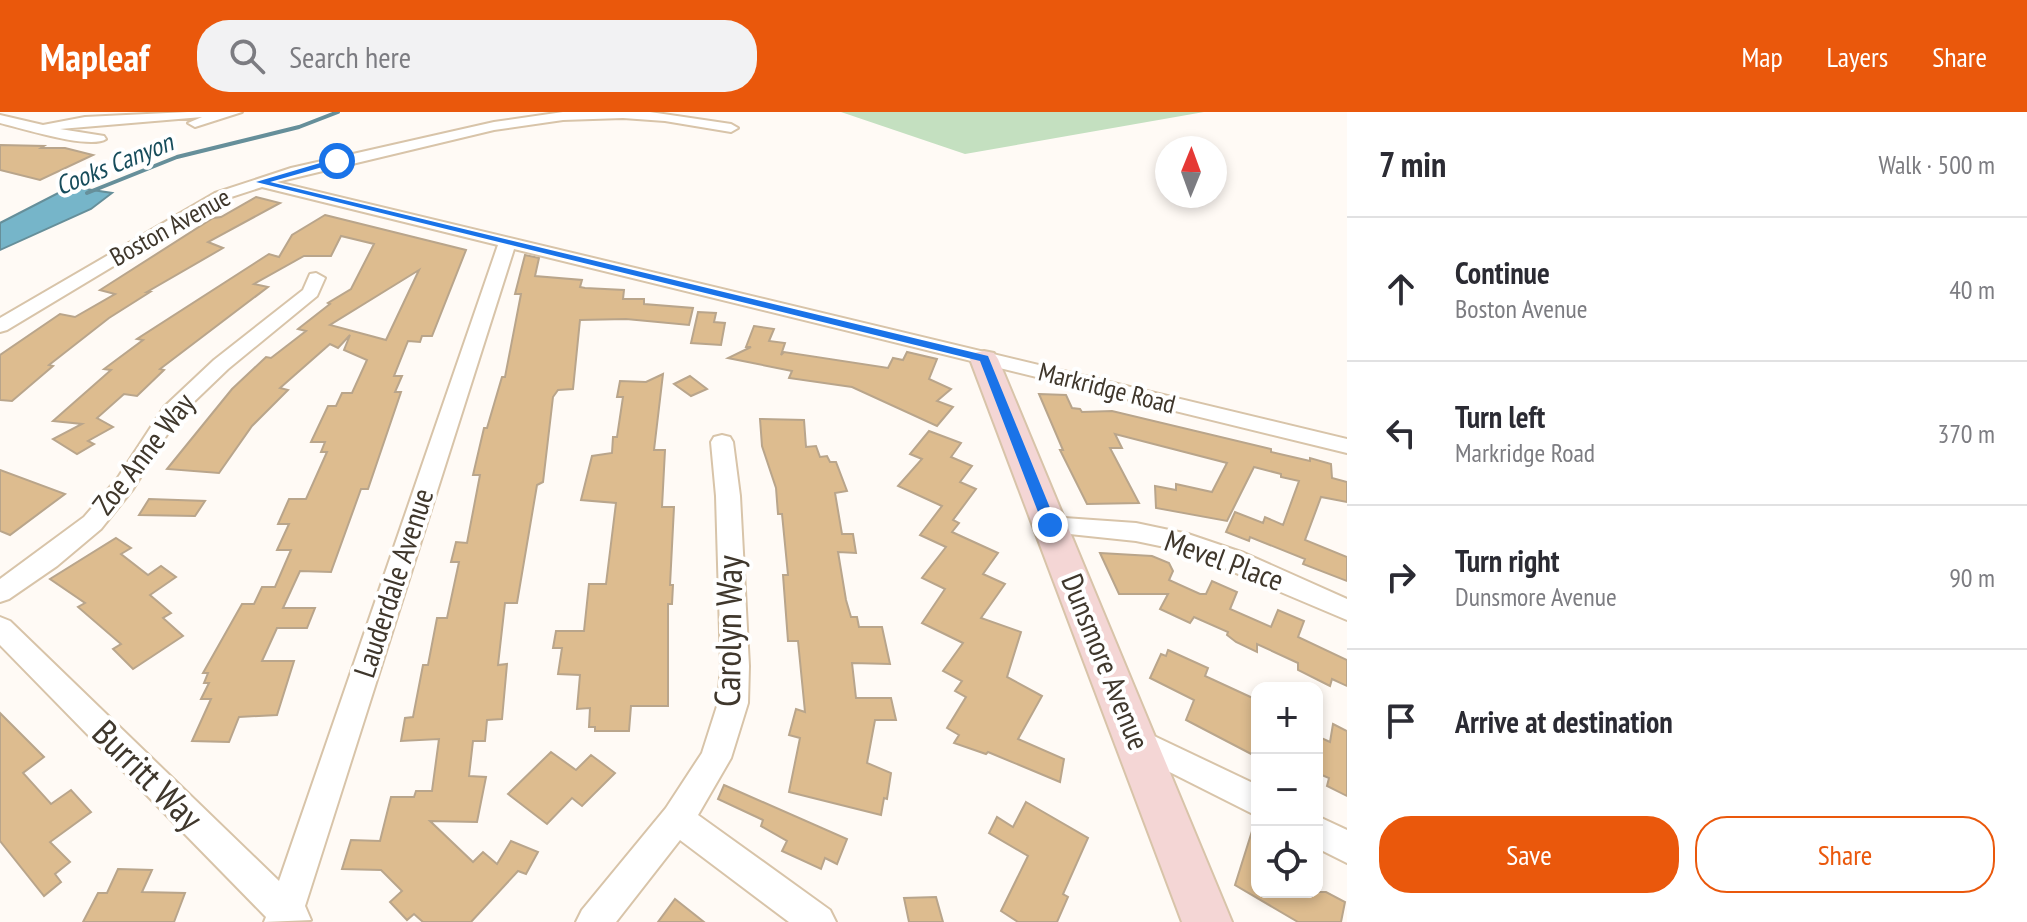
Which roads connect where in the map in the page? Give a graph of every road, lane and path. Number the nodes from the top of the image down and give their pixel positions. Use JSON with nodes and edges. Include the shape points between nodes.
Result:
{"nodes":[{"id":1,"x":208,"y":112,"type":"edge"},
{"id":2,"x":236,"y":112,"type":"edge"},
{"id":3,"x":514,"y":117,"type":"edge"},
{"id":4,"x":0,"y":119,"type":"edge"},
{"id":5,"x":127,"y":119,"type":"junction"},
{"id":6,"x":731,"y":128,"type":"dead end"},
{"id":7,"x":45,"y":129,"type":"junction"},
{"id":8,"x":99,"y":139,"type":"dead end"},
{"id":9,"x":260,"y":182,"type":"junction"},
{"id":10,"x":507,"y":244,"type":"junction"},
{"id":11,"x":316,"y":278,"type":"dead end"},
{"id":12,"x":0,"y":326,"type":"edge"},
{"id":13,"x":984,"y":359,"type":"junction"},
{"id":14,"x":722,"y":442,"type":"dead end"},
{"id":15,"x":1347,"y":446,"type":"edge"},
{"id":16,"x":1050,"y":525,"type":"junction"},
{"id":17,"x":0,"y":592,"type":"edge"},
{"id":18,"x":1347,"y":610,"type":"edge"},
{"id":19,"x":0,"y":628,"type":"edge"},
{"id":20,"x":1135,"y":740,"type":"junction"},
{"id":21,"x":1251,"y":798,"type":"edge"},
{"id":22,"x":677,"y":819,"type":"junction"},
{"id":23,"x":1323,"y":834,"type":"edge"},
{"id":24,"x":1347,"y":847,"type":"edge"},
{"id":25,"x":288,"y":918,"type":"edge"},
{"id":26,"x":594,"y":922,"type":"edge"},
{"id":27,"x":818,"y":922,"type":"edge"},
{"id":28,"x":1207,"y":922,"type":"edge"}],
"edges":[{"from":1,"to":5,"type":"street"},
{"from":2,"to":5,"type":"street","via":[[172,126]]},
{"from":3,"to":6,"type":"street","name":"Boston Avenue","via":[[623,114]]},
{"from":3,"to":9,"type":"street","name":"Boston Avenue"},
{"from":4,"to":7,"type":"street"},
{"from":5,"to":7,"type":"street","via":[[91,118]]},
{"from":7,"to":8,"type":"street"},
{"from":9,"to":10,"type":"street","name":"Markridge Road"},
{"from":9,"to":12,"type":"street","name":"Boston Avenue","via":[[220,196]]},
{"from":10,"to":13,"type":"street","name":"Markridge Road"},
{"from":10,"to":25,"type":"street","name":"Lauderdale Avenue"},
{"from":11,"to":17,"type":"street","name":"Zoe Anne Way","via":[[311,292],[170,414],[109,504],[63,548]]},
{"from":13,"to":15,"type":"street","name":"Markridge Road"},
{"from":13,"to":16,"type":"street","name":"Dunsmore Avenue"},
{"from":14,"to":22,"type":"street","name":"Carolyn Way","via":[[733,703],[716,758]]},
{"from":16,"to":18,"type":"street","name":"Mevel Place","via":[[1166,537]]},
{"from":16,"to":20,"type":"street","name":"Dunsmore Avenue"},
{"from":19,"to":25,"type":"street","name":"Burritt Way"},
{"from":20,"to":21,"type":"street"},
{"from":20,"to":28,"type":"street","name":"Dunsmore Avenue"},
{"from":22,"to":26,"type":"street","name":"Carolyn Way"},
{"from":22,"to":27,"type":"street"},
{"from":23,"to":24,"type":"street"}]}
